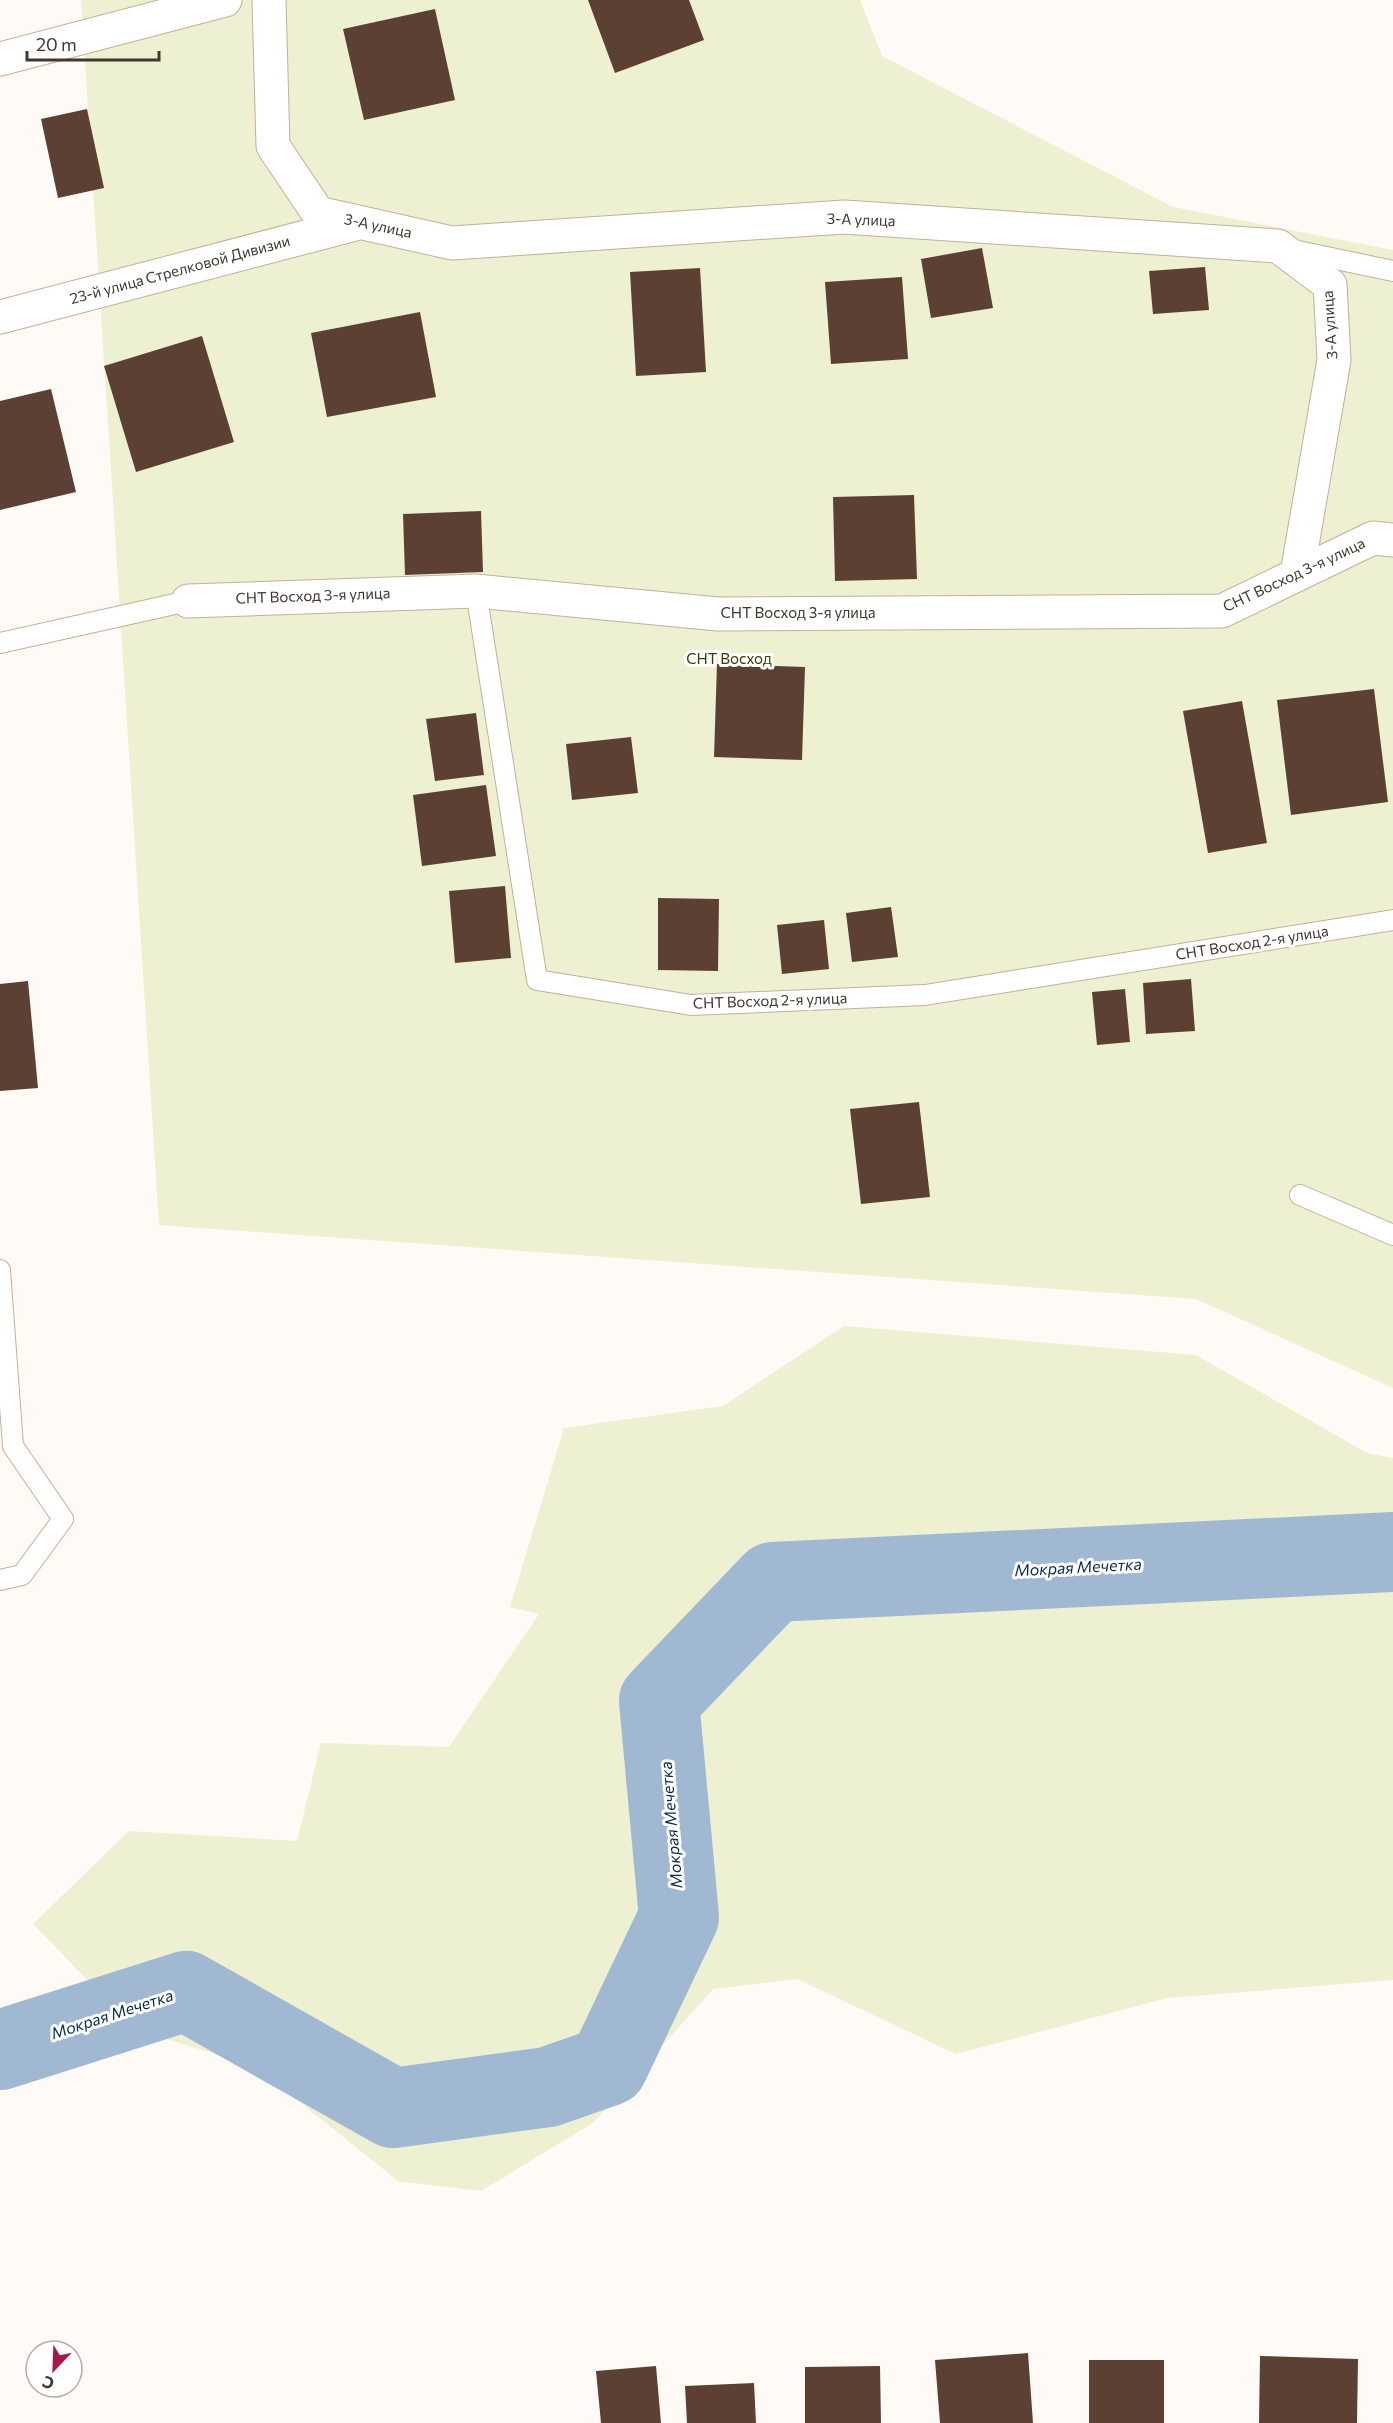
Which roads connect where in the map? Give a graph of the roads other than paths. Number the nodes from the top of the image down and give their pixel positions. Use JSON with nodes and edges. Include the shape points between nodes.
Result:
{"nodes":[{"id":1,"x":225,"y":0,"type":"edge"},
{"id":2,"x":269,"y":0,"type":"edge"},
{"id":3,"x":0,"y":59,"type":"edge"},
{"id":4,"x":361,"y":223,"type":"junction"},
{"id":5,"x":1278,"y":246,"type":"junction"},
{"id":6,"x":1393,"y":271,"type":"edge"},
{"id":7,"x":0,"y":317,"type":"edge"},
{"id":8,"x":1393,"y":540,"type":"edge"},
{"id":9,"x":1297,"y":574,"type":"junction"},
{"id":10,"x":476,"y":591,"type":"junction"},
{"id":11,"x":188,"y":601,"type":"joint"},
{"id":12,"x":0,"y":643,"type":"edge"},
{"id":13,"x":1393,"y":920,"type":"edge"},
{"id":14,"x":1300,"y":1195,"type":"dead end"},
{"id":15,"x":1393,"y":1235,"type":"edge"},
{"id":16,"x":0,"y":1270,"type":"edge"},
{"id":17,"x":0,"y":1580,"type":"edge"}],
"edges":[{"from":1,"to":3,"type":"street"},
{"from":2,"to":4,"type":"street","name":"3-А улица","via":[[273,146],[318,213]]},
{"from":4,"to":5,"type":"street","name":"3-А улица","via":[[452,243],[844,217]]},
{"from":4,"to":7,"type":"street","name":"23-й улица Стрелковой Дивизии"},
{"from":5,"to":6,"type":"lane"},
{"from":5,"to":9,"type":"street","name":"3-А улица","via":[[1330,285],[1334,360]]},
{"from":8,"to":9,"type":"street","name":"СНТ Восход 3-я улица","via":[[1373,538]]},
{"from":9,"to":10,"type":"street","name":"СНТ Восход 3-я улица","via":[[1222,610],[718,614]]},
{"from":10,"to":11,"type":"street","name":"СНТ Восход 3-я улица"},
{"from":10,"to":13,"type":"lane","name":"СНТ Восход 2-я улица","via":[[537,980],[691,1005],[924,995]]},
{"from":11,"to":12,"type":"lane"},
{"from":14,"to":15,"type":"lane"},
{"from":16,"to":17,"type":"lane","via":[[13,1446],[63,1519],[22,1575]]}]}
